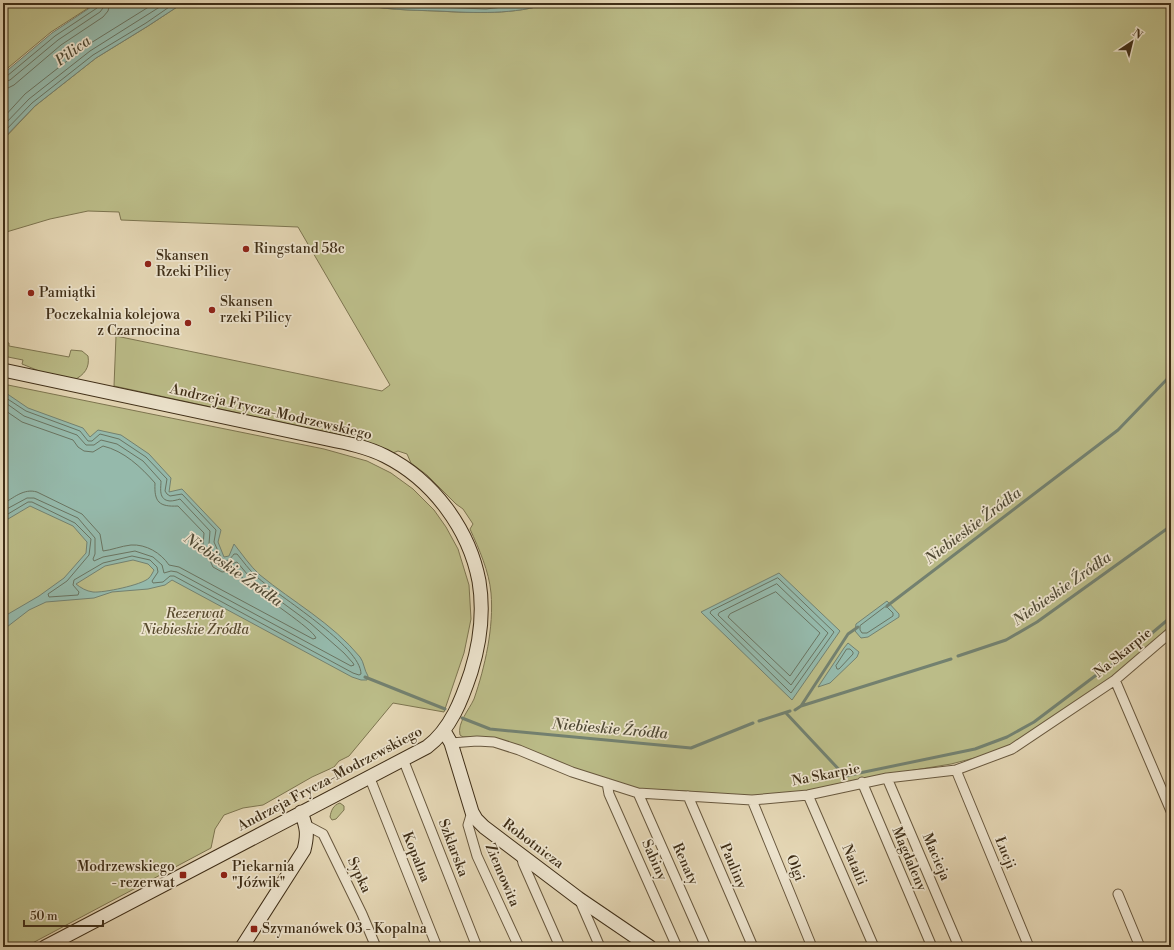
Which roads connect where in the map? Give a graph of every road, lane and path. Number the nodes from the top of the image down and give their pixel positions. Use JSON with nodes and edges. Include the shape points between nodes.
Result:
{"nodes":[{"id":1,"x":3,"y":370,"type":"edge"},
{"id":2,"x":1171,"y":632,"type":"edge"},
{"id":3,"x":1115,"y":680,"type":"junction"},
{"id":4,"x":444,"y":731,"type":"junction"},
{"id":5,"x":451,"y":743,"type":"junction"},
{"id":6,"x":403,"y":759,"type":"junction"},
{"id":7,"x":956,"y":770,"type":"junction"},
{"id":8,"x":369,"y":776,"type":"junction"},
{"id":9,"x":887,"y":778,"type":"junction"},
{"id":10,"x":862,"y":782,"type":"junction"},
{"id":11,"x":607,"y":783,"type":"junction"},
{"id":12,"x":638,"y":793,"type":"junction"},
{"id":13,"x":808,"y":794,"type":"junction"},
{"id":14,"x":688,"y":796,"type":"junction"},
{"id":15,"x":752,"y":800,"type":"junction"},
{"id":16,"x":1171,"y":811,"type":"edge"},
{"id":17,"x":301,"y":812,"type":"junction"},
{"id":18,"x":472,"y":812,"type":"junction"},
{"id":19,"x":306,"y":825,"type":"junction"},
{"id":20,"x":521,"y":855,"type":"junction"},
{"id":21,"x":1118,"y":894,"type":"dead end"},
{"id":22,"x":578,"y":898,"type":"junction"},
{"id":23,"x":632,"y":935,"type":"junction"},
{"id":24,"x":45,"y":947,"type":"edge"},
{"id":25,"x":242,"y":947,"type":"edge"},
{"id":26,"x":376,"y":947,"type":"edge"},
{"id":27,"x":437,"y":947,"type":"edge"},
{"id":28,"x":477,"y":947,"type":"edge"},
{"id":29,"x":519,"y":947,"type":"edge"},
{"id":30,"x":560,"y":947,"type":"edge"},
{"id":31,"x":600,"y":947,"type":"edge"},
{"id":32,"x":637,"y":947,"type":"edge"},
{"id":33,"x":650,"y":947,"type":"edge"},
{"id":34,"x":677,"y":947,"type":"edge"},
{"id":35,"x":706,"y":947,"type":"edge"},
{"id":36,"x":753,"y":947,"type":"edge"},
{"id":37,"x":812,"y":947,"type":"edge"},
{"id":38,"x":874,"y":947,"type":"edge"},
{"id":39,"x":932,"y":947,"type":"edge"},
{"id":40,"x":959,"y":947,"type":"edge"},
{"id":41,"x":1029,"y":947,"type":"edge"},
{"id":42,"x":1140,"y":947,"type":"edge"}],
"edges":[{"from":1,"to":4,"type":"street","name":"Andrzeja Frycza-Modrzewskiego","via":[[350,444],[386,456],[420,480],[448,510],[462,534],[476,571],[480,594],[481,619],[476,655],[464,693]]},
{"from":2,"to":3,"type":"street","name":"Na Skarpie"},
{"from":3,"to":7,"type":"street","name":"Na Skarpie","via":[[1012,749]]},
{"from":3,"to":16,"type":"street"},
{"from":4,"to":5,"type":"street","name":"Robotnicza"},
{"from":4,"to":6,"type":"street","name":"Andrzeja Frycza-Modrzewskiego","via":[[427,747]]},
{"from":5,"to":11,"type":"street","name":"Na Skarpie","via":[[494,742]]},
{"from":5,"to":18,"type":"street","name":"Robotnicza"},
{"from":6,"to":8,"type":"street","name":"Andrzeja Frycza-Modrzewskiego"},
{"from":6,"to":28,"type":"street","name":"Szklarska"},
{"from":7,"to":9,"type":"street","name":"Na Skarpie"},
{"from":7,"to":41,"type":"street","name":"Łucji"},
{"from":8,"to":17,"type":"street","name":"Andrzeja Frycza-Modrzewskiego"},
{"from":8,"to":27,"type":"street","name":"Kopalna"},
{"from":9,"to":10,"type":"street","name":"Na Skarpie"},
{"from":9,"to":40,"type":"street","name":"Macieja"},
{"from":10,"to":13,"type":"street","name":"Na Skarpie"},
{"from":10,"to":39,"type":"street","name":"Magdaleny"},
{"from":11,"to":12,"type":"street","name":"Na Skarpie"},
{"from":11,"to":34,"type":"street","name":"Sabiny","via":[[609,794]]},
{"from":12,"to":14,"type":"street","name":"Na Skarpie"},
{"from":12,"to":35,"type":"street","name":"Renaty"},
{"from":13,"to":15,"type":"street","name":"Na Skarpie"},
{"from":13,"to":38,"type":"street","name":"Natalii"},
{"from":14,"to":15,"type":"street","name":"Na Skarpie"},
{"from":14,"to":36,"type":"street","name":"Pauliny"},
{"from":15,"to":37,"type":"street","name":"Olgi"},
{"from":17,"to":19,"type":"street"},
{"from":17,"to":24,"type":"street","name":"Andrzeja Frycza-Modrzewskiego"},
{"from":18,"to":20,"type":"street","name":"Robotnicza","via":[[484,827]]},
{"from":18,"to":29,"type":"street","name":"Ziemowita","via":[[468,825],[477,856]]},
{"from":19,"to":25,"type":"street","via":[[308,836],[304,850]]},
{"from":19,"to":26,"type":"street","name":"Sypka","via":[[323,834]]},
{"from":20,"to":22,"type":"street","name":"Robotnicza"},
{"from":20,"to":30,"type":"street"},
{"from":21,"to":42,"type":"street"},
{"from":22,"to":23,"type":"street","name":"Robotnicza"},
{"from":22,"to":31,"type":"street"},
{"from":23,"to":32,"type":"street"},
{"from":23,"to":33,"type":"street","name":"Robotnicza"}]}
